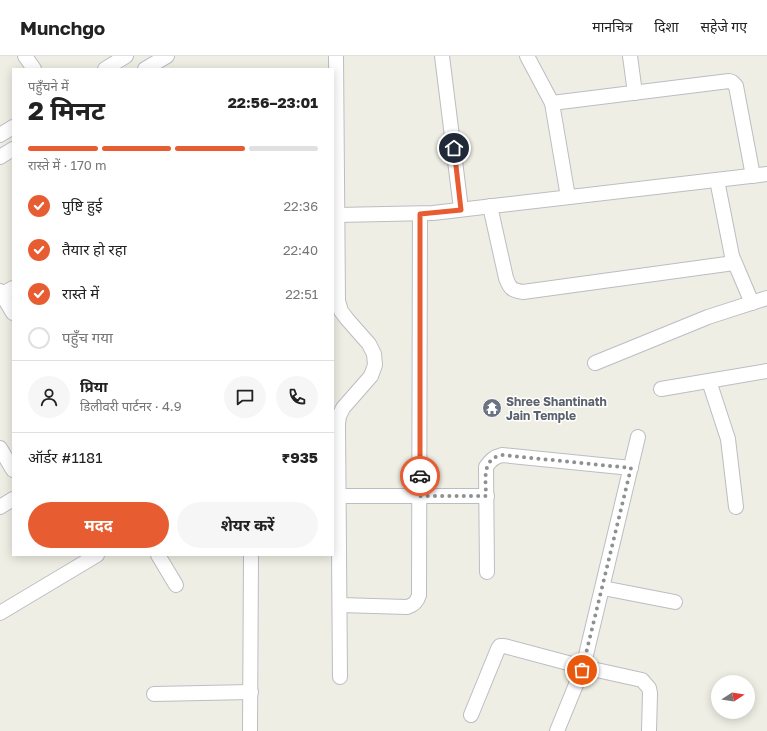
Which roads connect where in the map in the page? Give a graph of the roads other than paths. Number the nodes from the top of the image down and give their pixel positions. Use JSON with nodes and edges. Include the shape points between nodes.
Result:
{"nodes":[{"id":1,"x":25,"y":56,"type":"edge"},
{"id":2,"x":126,"y":56,"type":"edge"},
{"id":3,"x":167,"y":56,"type":"edge"},
{"id":4,"x":336,"y":56,"type":"edge"},
{"id":5,"x":442,"y":56,"type":"edge"},
{"id":6,"x":527,"y":56,"type":"edge"},
{"id":7,"x":630,"y":56,"type":"edge"},
{"id":8,"x":146,"y":64,"type":"edge"},
{"id":9,"x":33,"y":68,"type":"edge"},
{"id":10,"x":107,"y":68,"type":"edge"},
{"id":11,"x":635,"y":93,"type":"junction"},
{"id":12,"x":552,"y":103,"type":"junction"},
{"id":13,"x":12,"y":128,"type":"edge"},
{"id":14,"x":0,"y":135,"type":"edge"},
{"id":15,"x":335,"y":171,"type":"edge"},
{"id":16,"x":760,"y":175,"type":"edge"},
{"id":17,"x":717,"y":180,"type":"junction"},
{"id":18,"x":568,"y":197,"type":"junction"},
{"id":19,"x":490,"y":206,"type":"junction"},
{"id":20,"x":461,"y":210,"type":"junction"},
{"id":21,"x":420,"y":214,"type":"junction"},
{"id":22,"x":337,"y":215,"type":"junction"},
{"id":23,"x":734,"y":263,"type":"junction"},
{"id":24,"x":4,"y":292,"type":"edge"},
{"id":25,"x":767,"y":298,"type":"edge"},
{"id":26,"x":752,"y":303,"type":"junction"},
{"id":27,"x":336,"y":310,"type":"edge"},
{"id":28,"x":12,"y":311,"type":"edge"},
{"id":29,"x":595,"y":363,"type":"dead end"},
{"id":30,"x":767,"y":371,"type":"edge"},
{"id":31,"x":709,"y":381,"type":"junction"},
{"id":32,"x":661,"y":389,"type":"dead end"},
{"id":33,"x":336,"y":412,"type":"edge"},
{"id":34,"x":638,"y":437,"type":"dead end"},
{"id":35,"x":0,"y":448,"type":"edge"},
{"id":36,"x":12,"y":468,"type":"edge"},
{"id":37,"x":631,"y":468,"type":"junction"},
{"id":38,"x":336,"y":496,"type":"edge"},
{"id":39,"x":419,"y":496,"type":"junction"},
{"id":40,"x":486,"y":496,"type":"junction"},
{"id":41,"x":12,"y":500,"type":"edge"},
{"id":42,"x":0,"y":507,"type":"edge"},
{"id":43,"x":736,"y":507,"type":"dead end"},
{"id":44,"x":95,"y":556,"type":"edge"},
{"id":45,"x":159,"y":556,"type":"edge"},
{"id":46,"x":251,"y":556,"type":"edge"},
{"id":47,"x":487,"y":572,"type":"dead end"},
{"id":48,"x":176,"y":585,"type":"dead end"},
{"id":49,"x":602,"y":588,"type":"junction"},
{"id":50,"x":675,"y":602,"type":"dead end"},
{"id":51,"x":340,"y":605,"type":"junction"},
{"id":52,"x":0,"y":613,"type":"edge"},
{"id":53,"x":583,"y":667,"type":"junction"},
{"id":54,"x":340,"y":677,"type":"dead end"},
{"id":55,"x":251,"y":692,"type":"junction"},
{"id":56,"x":154,"y":694,"type":"dead end"},
{"id":57,"x":471,"y":715,"type":"dead end"},
{"id":58,"x":250,"y":731,"type":"edge"},
{"id":59,"x":557,"y":731,"type":"edge"},
{"id":60,"x":649,"y":731,"type":"edge"}],
"edges":[{"from":1,"to":9,"type":"street"},
{"from":2,"to":10,"type":"street"},
{"from":3,"to":8,"type":"street"},
{"from":4,"to":15,"type":"street"},
{"from":5,"to":20,"type":"street"},
{"from":6,"to":12,"type":"street"},
{"from":7,"to":11,"type":"street"},
{"from":11,"to":12,"type":"street"},
{"from":11,"to":16,"type":"street","via":[[729,81],[734,83]]},
{"from":12,"to":18,"type":"street"},
{"from":13,"to":14,"type":"street"},
{"from":15,"to":22,"type":"street"},
{"from":16,"to":17,"type":"street"},
{"from":17,"to":18,"type":"street"},
{"from":17,"to":23,"type":"street"},
{"from":18,"to":19,"type":"street"},
{"from":19,"to":20,"type":"street"},
{"from":19,"to":23,"type":"street","via":[[506,278],[513,290],[523,292]]},
{"from":20,"to":21,"type":"street"},
{"from":21,"to":22,"type":"street"},
{"from":21,"to":39,"type":"street"},
{"from":22,"to":27,"type":"street"},
{"from":23,"to":26,"type":"street"},
{"from":24,"to":28,"type":"street"},
{"from":25,"to":26,"type":"street"},
{"from":26,"to":29,"type":"street","via":[[708,317]]},
{"from":27,"to":33,"type":"street","via":[[369,344],[374,354],[375,365],[371,376],[343,408]]},
{"from":30,"to":31,"type":"street"},
{"from":31,"to":32,"type":"street"},
{"from":31,"to":43,"type":"street","via":[[728,440]]},
{"from":33,"to":38,"type":"street"},
{"from":34,"to":37,"type":"street"},
{"from":35,"to":36,"type":"street"},
{"from":37,"to":40,"type":"street","via":[[496,456],[486,467]]},
{"from":37,"to":49,"type":"street"},
{"from":38,"to":39,"type":"street"},
{"from":38,"to":51,"type":"street"},
{"from":39,"to":40,"type":"street"},
{"from":39,"to":51,"type":"street","via":[[417,601],[407,607]]},
{"from":40,"to":47,"type":"street"},
{"from":41,"to":42,"type":"street"},
{"from":44,"to":52,"type":"street"},
{"from":45,"to":48,"type":"street"},
{"from":46,"to":55,"type":"street"},
{"from":49,"to":50,"type":"street"},
{"from":49,"to":53,"type":"street"},
{"from":51,"to":54,"type":"street"},
{"from":53,"to":57,"type":"street","via":[[500,646]]},
{"from":53,"to":59,"type":"street"},
{"from":53,"to":60,"type":"street","via":[[642,680],[650,693]]},
{"from":55,"to":56,"type":"street"},
{"from":55,"to":58,"type":"street"}]}
